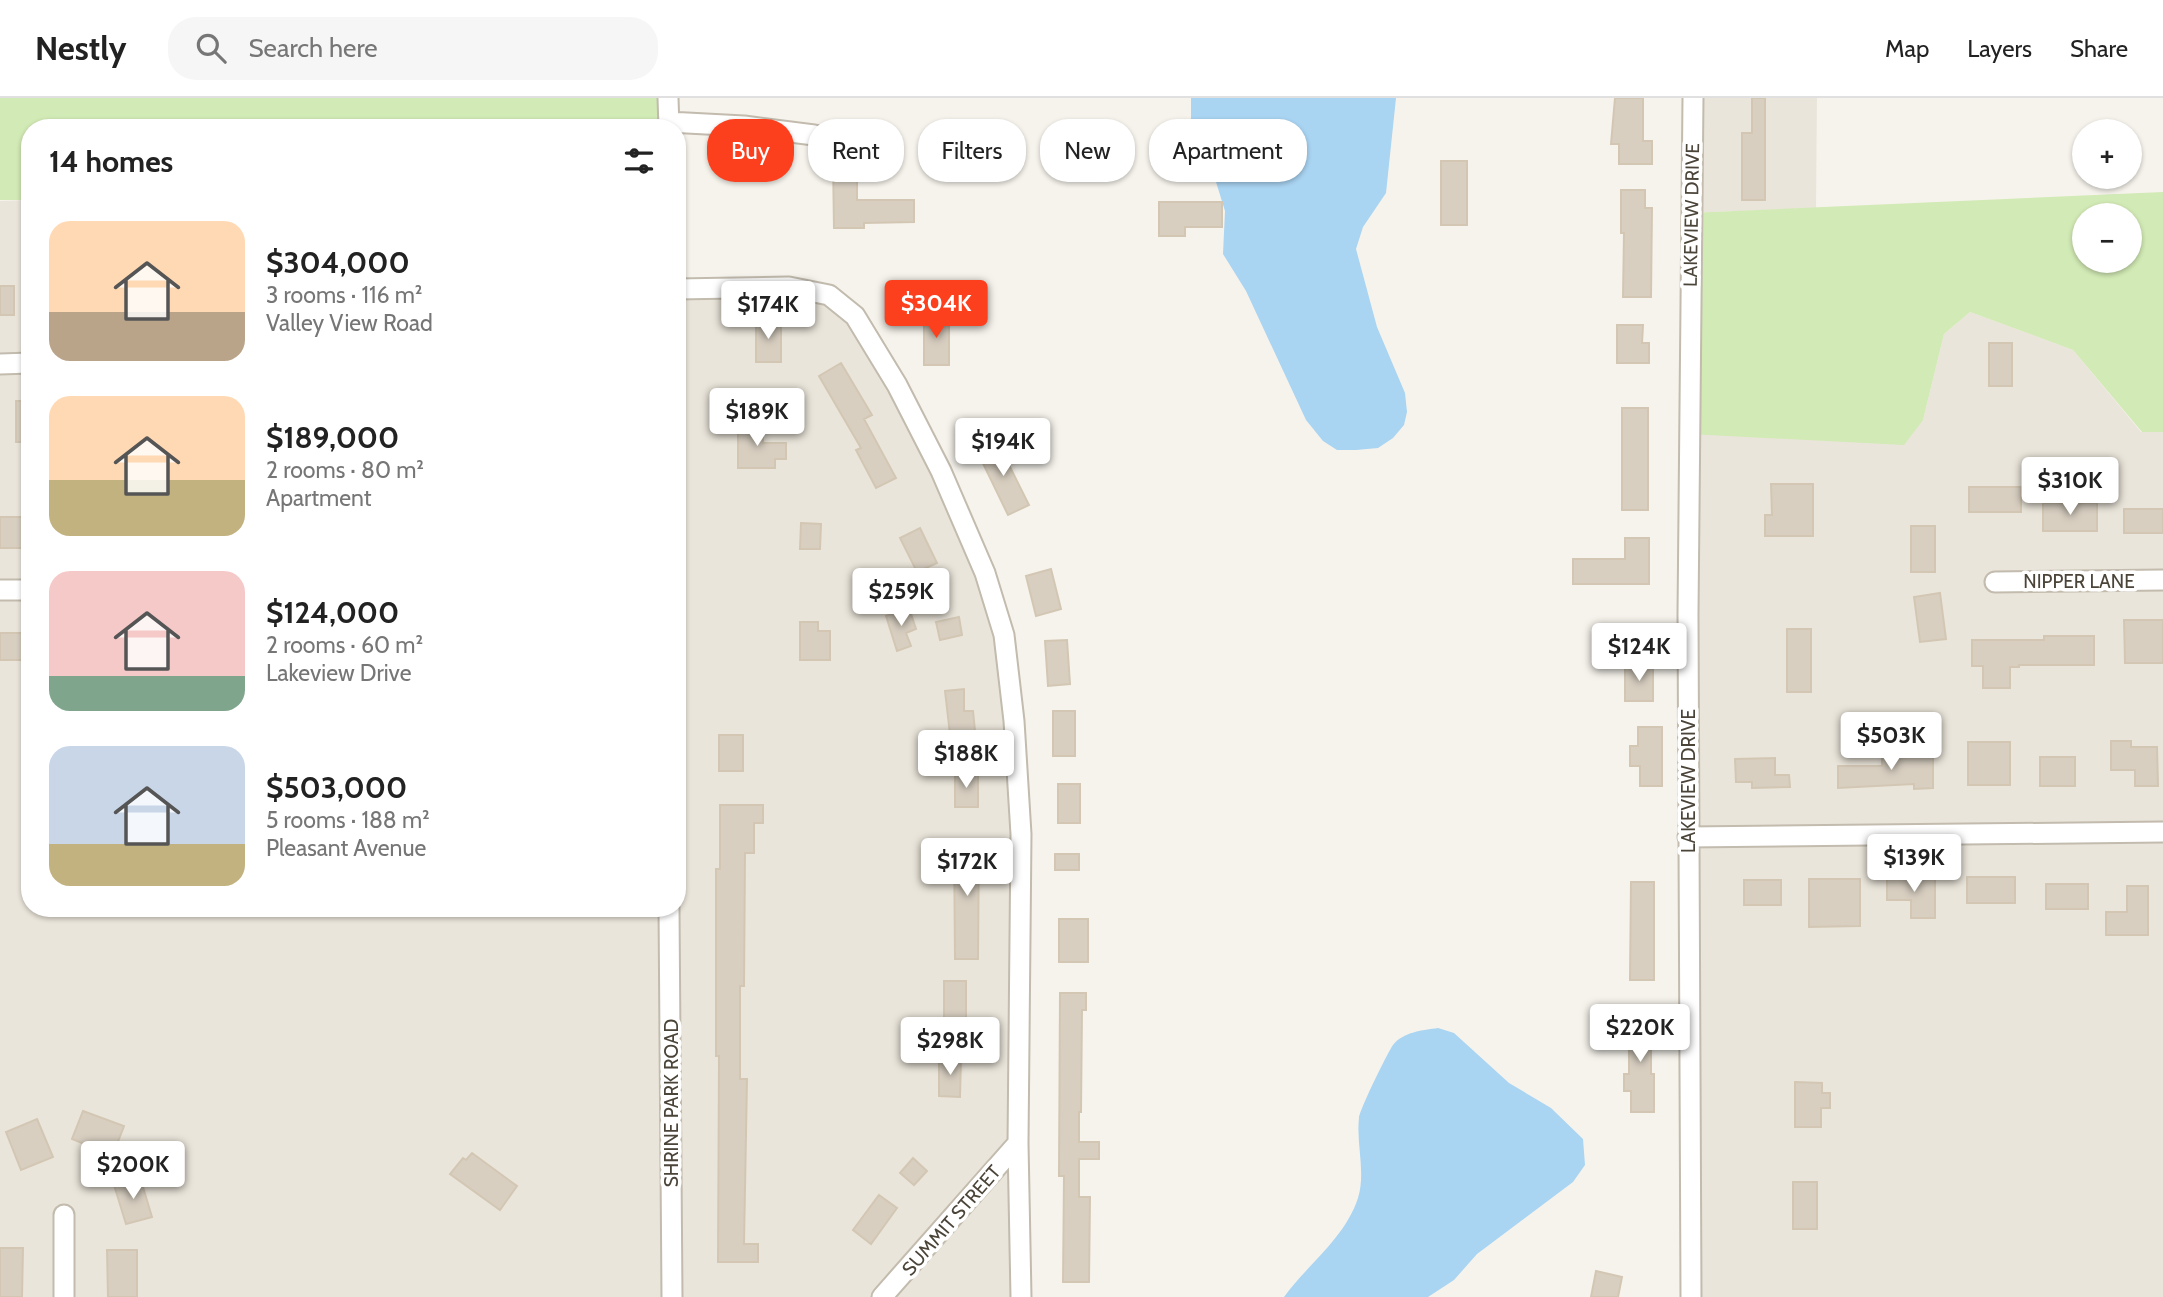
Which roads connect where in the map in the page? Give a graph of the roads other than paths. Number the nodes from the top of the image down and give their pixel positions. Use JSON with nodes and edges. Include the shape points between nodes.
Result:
{"nodes":[{"id":1,"x":668,"y":98,"type":"edge"},
{"id":2,"x":1693,"y":98,"type":"edge"},
{"id":3,"x":668,"y":119,"type":"edge"},
{"id":4,"x":686,"y":125,"type":"edge"},
{"id":5,"x":808,"y":134,"type":"edge"},
{"id":6,"x":686,"y":289,"type":"edge"},
{"id":7,"x":21,"y":363,"type":"edge"},
{"id":8,"x":0,"y":364,"type":"edge"},
{"id":9,"x":2163,"y":580,"type":"edge"},
{"id":10,"x":1996,"y":582,"type":"dead end"},
{"id":11,"x":0,"y":590,"type":"edge"},
{"id":12,"x":21,"y":590,"type":"edge"},
{"id":13,"x":2163,"y":832,"type":"edge"},
{"id":14,"x":1688,"y":837,"type":"junction"},
{"id":15,"x":669,"y":917,"type":"edge"},
{"id":16,"x":1018,"y":1143,"type":"junction"},
{"id":17,"x":64,"y":1215,"type":"dead end"},
{"id":18,"x":64,"y":1297,"type":"edge"},
{"id":19,"x":672,"y":1297,"type":"edge"},
{"id":20,"x":882,"y":1297,"type":"edge"},
{"id":21,"x":1021,"y":1297,"type":"edge"},
{"id":22,"x":1691,"y":1297,"type":"edge"}],
"edges":[{"from":1,"to":3,"type":"street"},
{"from":2,"to":14,"type":"street","name":"LAKEVIEW DRIVE"},
{"from":4,"to":5,"type":"street","via":[[744,126]]},
{"from":6,"to":16,"type":"street","via":[[789,286],[829,295],[855,316],[934,458],[985,573],[1004,635],[1020,822]]},
{"from":7,"to":8,"type":"street"},
{"from":9,"to":10,"type":"street","name":"NIPPER LANE"},
{"from":11,"to":12,"type":"street"},
{"from":13,"to":14,"type":"street"},
{"from":14,"to":22,"type":"street","name":"LAKEVIEW DRIVE"},
{"from":15,"to":19,"type":"street","name":"SHRINE PARK ROAD"},
{"from":16,"to":20,"type":"street","name":"SUMMIT STREET"},
{"from":16,"to":21,"type":"street"},
{"from":17,"to":18,"type":"street"}]}
